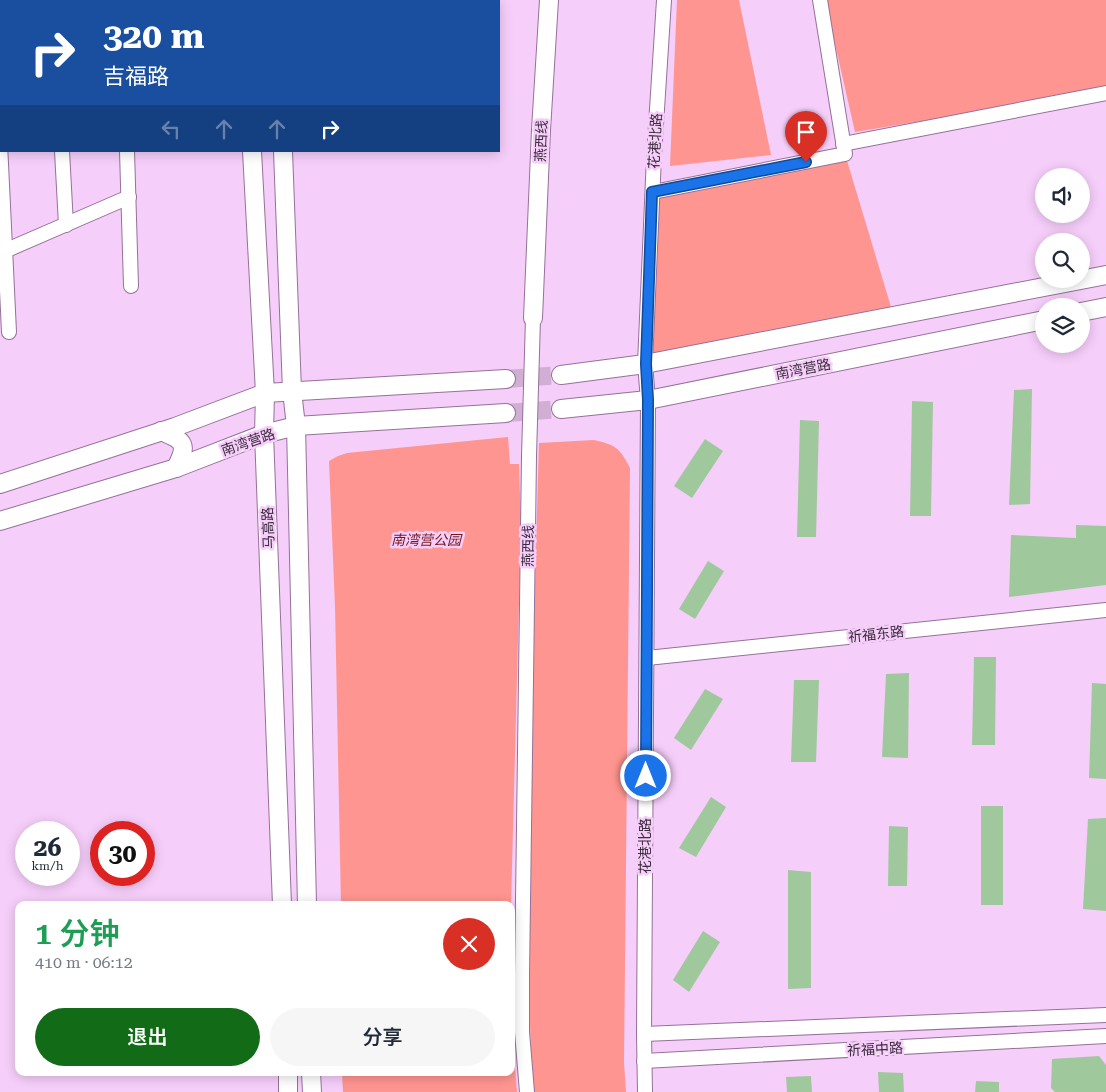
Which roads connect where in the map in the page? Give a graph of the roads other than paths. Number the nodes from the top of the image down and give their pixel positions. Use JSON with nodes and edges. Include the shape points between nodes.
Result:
{"nodes":[{"id":1,"x":549,"y":0,"type":"edge"},
{"id":2,"x":664,"y":0,"type":"edge"},
{"id":3,"x":820,"y":0,"type":"edge"},
{"id":4,"x":1106,"y":93,"type":"edge"},
{"id":5,"x":844,"y":149,"type":"junction"},
{"id":6,"x":0,"y":152,"type":"edge"},
{"id":7,"x":62,"y":152,"type":"edge"},
{"id":8,"x":127,"y":152,"type":"edge"},
{"id":9,"x":252,"y":152,"type":"edge"},
{"id":10,"x":283,"y":152,"type":"edge"},
{"id":11,"x":652,"y":192,"type":"junction"},
{"id":12,"x":128,"y":197,"type":"junction"},
{"id":13,"x":66,"y":226,"type":"junction"},
{"id":14,"x":3,"y":253,"type":"edge"},
{"id":15,"x":1106,"y":275,"type":"edge"},
{"id":16,"x":131,"y":286,"type":"dead end"},
{"id":17,"x":1106,"y":307,"type":"edge"},
{"id":18,"x":1090,"y":310,"type":"edge"},
{"id":19,"x":533,"y":318,"type":"joint"},
{"id":20,"x":1035,"y":322,"type":"edge"},
{"id":21,"x":9,"y":332,"type":"dead end"},
{"id":22,"x":646,"y":364,"type":"junction"},
{"id":23,"x":560,"y":376,"type":"tunnel mouth"},
{"id":24,"x":506,"y":379,"type":"tunnel mouth"},
{"id":25,"x":292,"y":391,"type":"junction"},
{"id":26,"x":265,"y":393,"type":"junction"},
{"id":27,"x":648,"y":400,"type":"junction"},
{"id":28,"x":562,"y":409,"type":"tunnel mouth"},
{"id":29,"x":506,"y":413,"type":"tunnel mouth"},
{"id":30,"x":296,"y":426,"type":"junction"},
{"id":31,"x":161,"y":431,"type":"junction"},
{"id":32,"x":264,"y":434,"type":"junction"},
{"id":33,"x":176,"y":468,"type":"junction"},
{"id":34,"x":0,"y":484,"type":"edge"},
{"id":35,"x":0,"y":521,"type":"edge"},
{"id":36,"x":1106,"y":610,"type":"edge"},
{"id":37,"x":646,"y":658,"type":"junction"},
{"id":38,"x":282,"y":901,"type":"edge"},
{"id":39,"x":307,"y":901,"type":"edge"},
{"id":40,"x":1106,"y":1015,"type":"edge"},
{"id":41,"x":644,"y":1034,"type":"junction"},
{"id":42,"x":1106,"y":1036,"type":"edge"},
{"id":43,"x":644,"y":1061,"type":"junction"},
{"id":44,"x":288,"y":1076,"type":"edge"},
{"id":45,"x":311,"y":1076,"type":"edge"},
{"id":46,"x":288,"y":1092,"type":"edge"},
{"id":47,"x":312,"y":1092,"type":"edge"},
{"id":48,"x":527,"y":1092,"type":"edge"},
{"id":49,"x":645,"y":1092,"type":"edge"}],
"edges":[{"from":1,"to":19,"type":"main road","name":"燕西线"},
{"from":2,"to":11,"type":"street","name":"花港北路"},
{"from":3,"to":5,"type":"street"},
{"from":4,"to":5,"type":"street"},
{"from":5,"to":11,"type":"street"},
{"from":6,"to":14,"type":"street"},
{"from":7,"to":13,"type":"street"},
{"from":8,"to":12,"type":"street"},
{"from":9,"to":26,"type":"main road","name":"马高路"},
{"from":10,"to":25,"type":"main road"},
{"from":11,"to":22,"type":"street","name":"花港北路"},
{"from":12,"to":13,"type":"street"},
{"from":12,"to":16,"type":"street"},
{"from":13,"to":14,"type":"street"},
{"from":14,"to":21,"type":"street"},
{"from":15,"to":22,"type":"main road"},
{"from":17,"to":18,"type":"main road"},
{"from":19,"to":48,"type":"street","name":"燕西线","via":[[522,975]]},
{"from":20,"to":27,"type":"main road","name":"南湾营路"},
{"from":22,"to":23,"type":"main road"},
{"from":22,"to":27,"type":"street","name":"花港北路"},
{"from":24,"to":25,"type":"main road"},
{"from":25,"to":26,"type":"main road"},
{"from":25,"to":30,"type":"main road"},
{"from":26,"to":31,"type":"main road"},
{"from":26,"to":32,"type":"main road","name":"马高路"},
{"from":27,"to":28,"type":"main road","name":"南湾营路"},
{"from":27,"to":37,"type":"street","name":"花港北路"},
{"from":29,"to":30,"type":"main road","name":"南湾营路"},
{"from":30,"to":32,"type":"main road","name":"南湾营路"},
{"from":30,"to":39,"type":"main road"},
{"from":31,"to":33,"type":"main road","via":[[183,443],[184,449]]},
{"from":31,"to":34,"type":"main road"},
{"from":32,"to":33,"type":"main road","name":"南湾营路"},
{"from":32,"to":38,"type":"main road","name":"马高路"},
{"from":33,"to":35,"type":"main road","name":"南湾营路"},
{"from":36,"to":37,"type":"street","name":"祈福东路"},
{"from":37,"to":41,"type":"street","name":"花港北路"},
{"from":40,"to":41,"type":"street","name":"祈福中路"},
{"from":41,"to":43,"type":"street","name":"花港北路"},
{"from":42,"to":43,"type":"street","name":"祈福中路"},
{"from":43,"to":49,"type":"street","name":"花港北路"},
{"from":44,"to":46,"type":"main road"},
{"from":45,"to":47,"type":"main road"}]}
